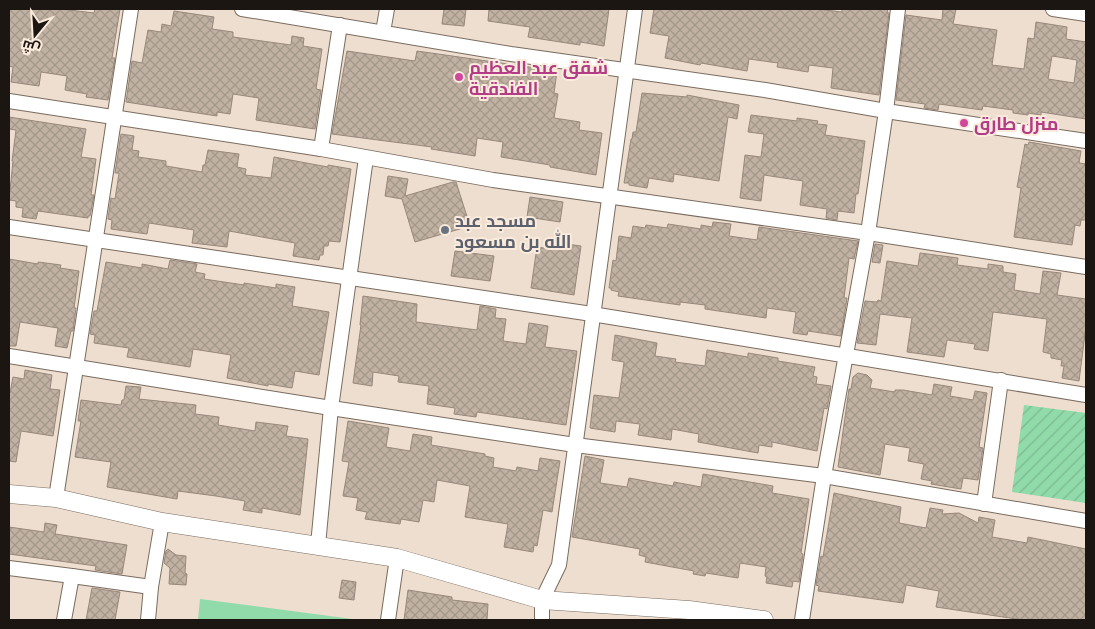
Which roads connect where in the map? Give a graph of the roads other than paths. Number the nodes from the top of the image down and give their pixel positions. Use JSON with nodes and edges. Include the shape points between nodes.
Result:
{"nodes":[{"id":1,"x":131,"y":9,"type":"edge"},
{"id":2,"x":242,"y":9,"type":"edge"},
{"id":3,"x":387,"y":9,"type":"edge"},
{"id":4,"x":635,"y":9,"type":"edge"},
{"id":5,"x":898,"y":9,"type":"edge"},
{"id":6,"x":1053,"y":9,"type":"edge"},
{"id":7,"x":1086,"y":14,"type":"edge"},
{"id":8,"x":340,"y":24,"type":"junction"},
{"id":9,"x":383,"y":32,"type":"junction"},
{"id":10,"x":626,"y":70,"type":"junction"},
{"id":11,"x":9,"y":101,"type":"edge"},
{"id":12,"x":886,"y":111,"type":"junction"},
{"id":13,"x":114,"y":117,"type":"junction"},
{"id":14,"x":1086,"y":141,"type":"edge"},
{"id":15,"x":321,"y":150,"type":"junction"},
{"id":16,"x":366,"y":158,"type":"junction"},
{"id":17,"x":610,"y":196,"type":"junction"},
{"id":18,"x":9,"y":227,"type":"edge"},
{"id":19,"x":868,"y":233,"type":"junction"},
{"id":20,"x":96,"y":241,"type":"junction"},
{"id":21,"x":1086,"y":268,"type":"edge"},
{"id":22,"x":349,"y":279,"type":"junction"},
{"id":23,"x":592,"y":314,"type":"junction"},
{"id":24,"x":9,"y":356,"type":"edge"},
{"id":25,"x":846,"y":356,"type":"junction"},
{"id":26,"x":77,"y":366,"type":"junction"},
{"id":27,"x":1001,"y":380,"type":"junction"},
{"id":28,"x":1086,"y":395,"type":"edge"},
{"id":29,"x":331,"y":408,"type":"junction"},
{"id":30,"x":575,"y":445,"type":"junction"},
{"id":31,"x":824,"y":476,"type":"junction"},
{"id":32,"x":9,"y":494,"type":"edge"},
{"id":33,"x":56,"y":498,"type":"junction"},
{"id":34,"x":984,"y":504,"type":"junction"},
{"id":35,"x":1086,"y":521,"type":"edge"},
{"id":36,"x":162,"y":522,"type":"junction"},
{"id":37,"x":318,"y":545,"type":"junction"},
{"id":38,"x":397,"y":558,"type":"junction"},
{"id":39,"x":9,"y":568,"type":"edge"},
{"id":40,"x":72,"y":576,"type":"junction"},
{"id":41,"x":151,"y":587,"type":"junction"},
{"id":42,"x":542,"y":600,"type":"junction"},
{"id":43,"x":64,"y":620,"type":"edge"},
{"id":44,"x":148,"y":620,"type":"edge"},
{"id":45,"x":388,"y":620,"type":"edge"},
{"id":46,"x":542,"y":620,"type":"edge"},
{"id":47,"x":764,"y":620,"type":"edge"},
{"id":48,"x":802,"y":620,"type":"edge"}],
"edges":[{"from":1,"to":13,"type":"street"},
{"from":2,"to":8,"type":"street"},
{"from":3,"to":9,"type":"street"},
{"from":4,"to":10,"type":"street"},
{"from":5,"to":12,"type":"street"},
{"from":6,"to":7,"type":"street"},
{"from":8,"to":9,"type":"street"},
{"from":8,"to":15,"type":"street"},
{"from":9,"to":10,"type":"street"},
{"from":10,"to":12,"type":"street"},
{"from":10,"to":17,"type":"street"},
{"from":11,"to":13,"type":"street"},
{"from":12,"to":14,"type":"street"},
{"from":12,"to":19,"type":"street"},
{"from":13,"to":15,"type":"street"},
{"from":13,"to":20,"type":"street"},
{"from":15,"to":16,"type":"street"},
{"from":16,"to":17,"type":"street"},
{"from":16,"to":22,"type":"street"},
{"from":17,"to":19,"type":"street"},
{"from":17,"to":23,"type":"street"},
{"from":18,"to":20,"type":"street"},
{"from":19,"to":21,"type":"street"},
{"from":19,"to":25,"type":"street"},
{"from":20,"to":22,"type":"street"},
{"from":20,"to":26,"type":"street"},
{"from":22,"to":23,"type":"street"},
{"from":22,"to":29,"type":"street"},
{"from":23,"to":25,"type":"street"},
{"from":23,"to":30,"type":"street"},
{"from":24,"to":26,"type":"street"},
{"from":25,"to":27,"type":"street"},
{"from":25,"to":31,"type":"street"},
{"from":26,"to":29,"type":"street"},
{"from":26,"to":33,"type":"street"},
{"from":27,"to":28,"type":"street"},
{"from":27,"to":34,"type":"street"},
{"from":29,"to":30,"type":"street"},
{"from":29,"to":37,"type":"street"},
{"from":30,"to":31,"type":"street"},
{"from":30,"to":42,"type":"street","via":[[559,565]]},
{"from":31,"to":34,"type":"street"},
{"from":31,"to":48,"type":"street"},
{"from":32,"to":33,"type":"street"},
{"from":33,"to":36,"type":"street"},
{"from":34,"to":35,"type":"street"},
{"from":36,"to":37,"type":"street"},
{"from":36,"to":41,"type":"street"},
{"from":37,"to":38,"type":"street"},
{"from":38,"to":42,"type":"street"},
{"from":38,"to":45,"type":"street"},
{"from":39,"to":40,"type":"street"},
{"from":40,"to":41,"type":"street"},
{"from":40,"to":43,"type":"street"},
{"from":41,"to":44,"type":"street"},
{"from":42,"to":46,"type":"street"},
{"from":42,"to":47,"type":"street","via":[[690,610]]}]}
